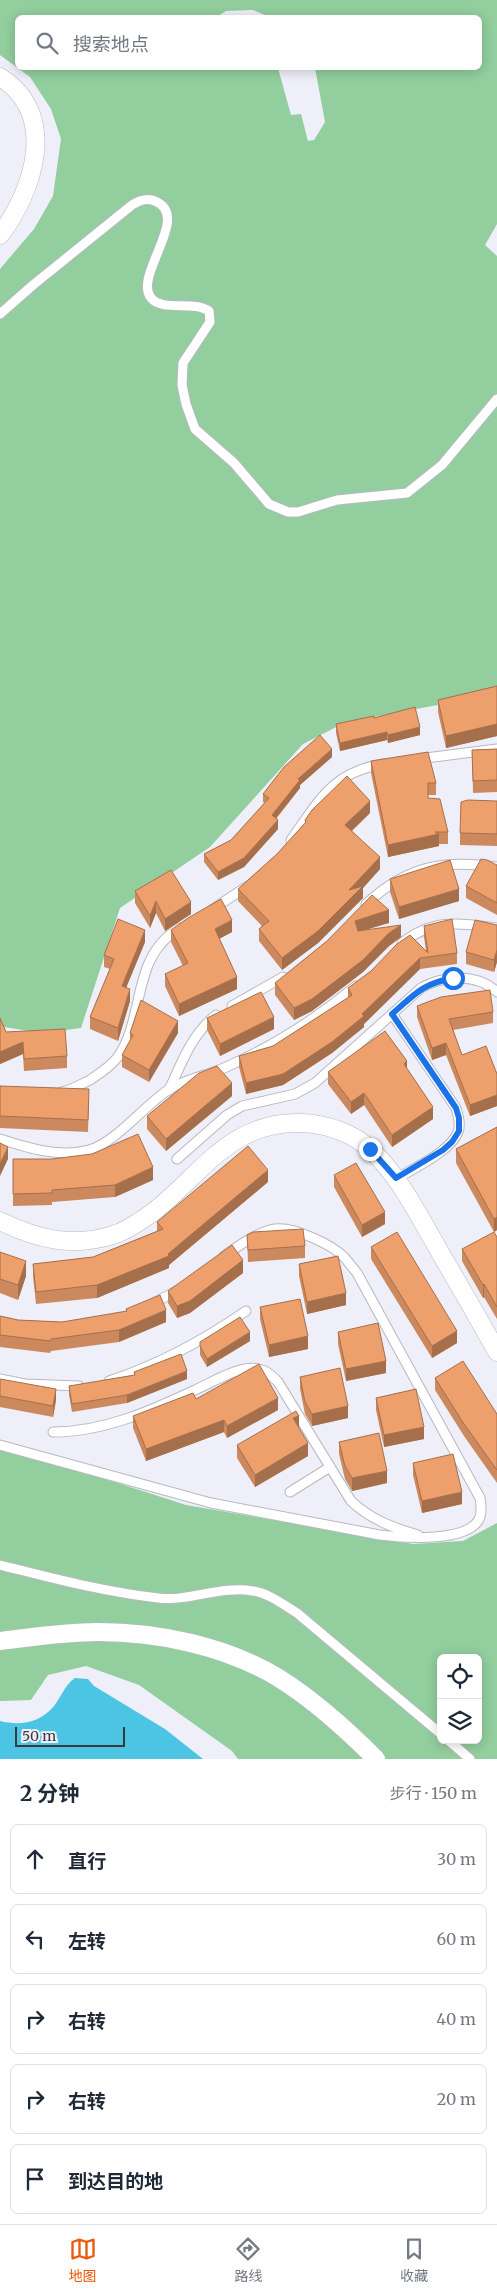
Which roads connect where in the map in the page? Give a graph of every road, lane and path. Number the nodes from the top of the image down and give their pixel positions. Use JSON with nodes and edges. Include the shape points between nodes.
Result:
{"nodes":[{"id":1,"x":0,"y":77,"type":"edge"},
{"id":2,"x":0,"y":235,"type":"edge"},
{"id":3,"x":0,"y":314,"type":"edge"},
{"id":4,"x":497,"y":399,"type":"edge"},
{"id":5,"x":497,"y":750,"type":"edge"},
{"id":6,"x":410,"y":760,"type":"edge"},
{"id":7,"x":396,"y":762,"type":"edge"},
{"id":8,"x":287,"y":846,"type":"edge"},
{"id":9,"x":497,"y":867,"type":"edge"},
{"id":10,"x":252,"y":882,"type":"edge"},
{"id":11,"x":356,"y":914,"type":"edge"},
{"id":12,"x":204,"y":915,"type":"edge"},
{"id":13,"x":189,"y":924,"type":"edge"},
{"id":14,"x":497,"y":928,"type":"edge"},
{"id":15,"x":393,"y":950,"type":"edge"},
{"id":16,"x":289,"y":973,"type":"edge"},
{"id":17,"x":361,"y":982,"type":"edge"},
{"id":18,"x":497,"y":992,"type":"edge"},
{"id":19,"x":392,"y":1014,"type":"junction"},
{"id":20,"x":168,"y":1090,"type":"junction"},
{"id":21,"x":55,"y":1093,"type":"edge"},
{"id":22,"x":0,"y":1139,"type":"edge"},
{"id":23,"x":178,"y":1159,"type":"dead end"},
{"id":24,"x":396,"y":1178,"type":"junction"},
{"id":25,"x":0,"y":1221,"type":"edge"},
{"id":26,"x":0,"y":1229,"type":"edge"},
{"id":27,"x":21,"y":1232,"type":"junction"},
{"id":28,"x":218,"y":1260,"type":"edge"},
{"id":29,"x":187,"y":1283,"type":"edge"},
{"id":30,"x":139,"y":1309,"type":"edge"},
{"id":31,"x":246,"y":1310,"type":"dead end"},
{"id":32,"x":497,"y":1352,"type":"edge"},
{"id":33,"x":0,"y":1379,"type":"edge"},
{"id":34,"x":53,"y":1432,"type":"dead end"},
{"id":35,"x":0,"y":1445,"type":"edge"},
{"id":36,"x":330,"y":1466,"type":"junction"},
{"id":37,"x":290,"y":1492,"type":"dead end"},
{"id":38,"x":423,"y":1537,"type":"junction"},
{"id":39,"x":0,"y":1565,"type":"edge"},
{"id":40,"x":0,"y":1641,"type":"edge"},
{"id":41,"x":437,"y":1731,"type":"edge"},
{"id":42,"x":453,"y":1744,"type":"edge"},
{"id":43,"x":376,"y":1759,"type":"edge"},
{"id":44,"x":470,"y":1759,"type":"edge"}],
"edges":[{"from":1,"to":2,"type":"street","via":[[17,90],[26,103],[35,126],[35,143],[30,182]]},
{"from":3,"to":4,"type":"lane","via":[[132,205],[146,199],[160,203],[165,208],[167,224],[149,277],[150,296],[164,304],[200,306],[209,311],[210,316],[210,322],[183,363],[182,370],[186,404],[195,429],[234,463],[269,504],[288,512],[337,500],[407,493],[442,465]]},
{"from":5,"to":6,"type":"lane"},
{"from":7,"to":8,"type":"lane","via":[[369,766],[339,780],[324,794]]},
{"from":9,"to":11,"type":"lane","via":[[453,864],[412,872],[378,894]]},
{"from":10,"to":12,"type":"lane"},
{"from":13,"to":21,"type":"lane","via":[[173,932],[154,951],[118,1058],[88,1081]]},
{"from":14,"to":15,"type":"lane","via":[[447,923],[424,929]]},
{"from":16,"to":20,"type":"lane","via":[[218,1013],[203,1025],[192,1040]]},
{"from":17,"to":20,"type":"lane","via":[[292,1032],[224,1068]]},
{"from":18,"to":19,"type":"lane","via":[[475,980],[453,978],[421,988]]},
{"from":19,"to":23,"type":"lane","via":[[315,1083],[295,1094],[242,1106],[227,1115]]},
{"from":19,"to":24,"type":"lane","via":[[456,1108],[459,1118],[459,1131],[452,1142]]},
{"from":20,"to":22,"type":"lane","via":[[108,1140],[90,1150],[57,1153]]},
{"from":24,"to":27,"type":"street","via":[[370,1149],[340,1131],[309,1123],[278,1124],[256,1129],[232,1141],[161,1206],[114,1235],[95,1240],[57,1240]]},
{"from":24,"to":32,"type":"street"},
{"from":25,"to":27,"type":"street"},
{"from":26,"to":27,"type":"lane"},
{"from":28,"to":38,"type":"lane","via":[[254,1237],[277,1228],[291,1230],[331,1248],[344,1257],[357,1273],[480,1498],[480,1517],[474,1526],[458,1534]]},
{"from":29,"to":30,"type":"lane","via":[[162,1300]]},
{"from":31,"to":33,"type":"lane","via":[[220,1329],[162,1361],[95,1385],[33,1384]]},
{"from":34,"to":36,"type":"lane","via":[[92,1429],[161,1406],[237,1370],[260,1368],[278,1382]]},
{"from":35,"to":38,"type":"lane","via":[[211,1503],[380,1535]]},
{"from":36,"to":37,"type":"lane"},
{"from":36,"to":38,"type":"lane","via":[[351,1501],[362,1511],[392,1528]]},
{"from":39,"to":41,"type":"lane","via":[[79,1585],[159,1598],[180,1598],[223,1590],[254,1591],[297,1612]]},
{"from":40,"to":43,"type":"street","via":[[100,1632],[156,1636],[219,1652],[276,1677],[349,1732]]},
{"from":42,"to":44,"type":"lane"}]}
